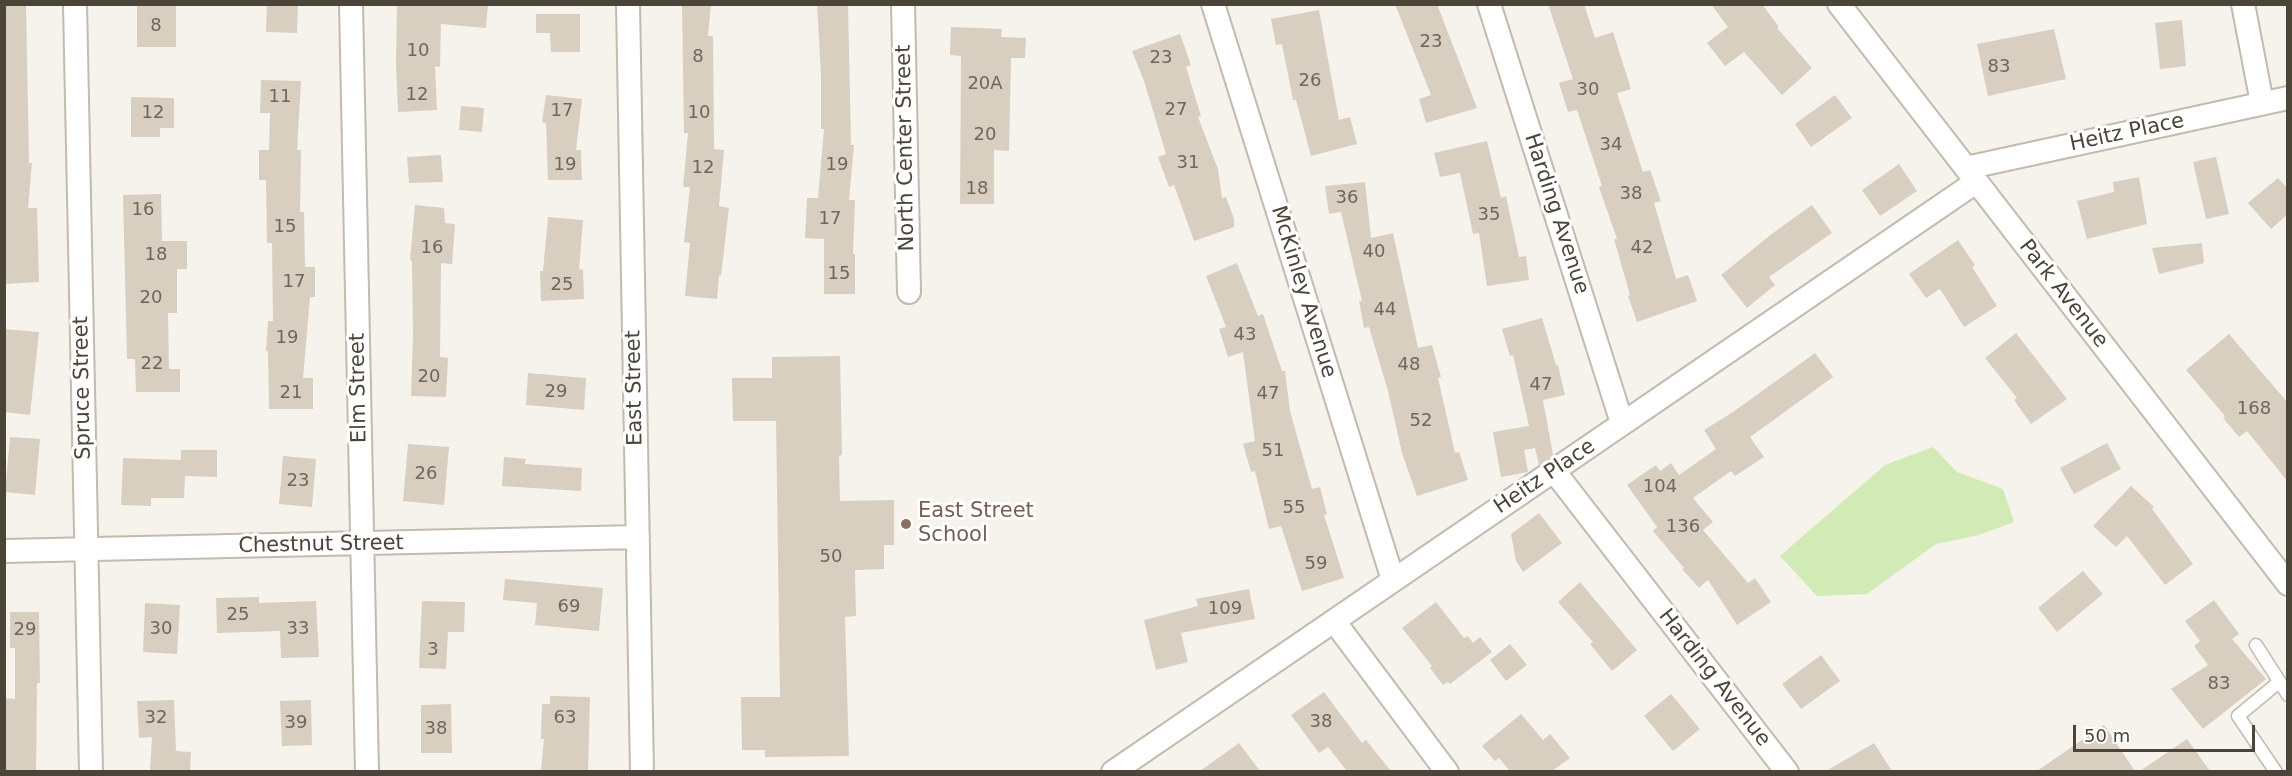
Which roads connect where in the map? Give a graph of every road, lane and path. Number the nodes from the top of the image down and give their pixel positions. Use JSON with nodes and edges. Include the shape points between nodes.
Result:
{"nodes":[{"id":1,"x":75,"y":4,"type":"edge"},
{"id":2,"x":351,"y":4,"type":"edge"},
{"id":3,"x":628,"y":4,"type":"edge"},
{"id":4,"x":903,"y":4,"type":"edge"},
{"id":5,"x":1213,"y":4,"type":"edge"},
{"id":6,"x":1489,"y":4,"type":"edge"},
{"id":7,"x":1839,"y":4,"type":"edge"},
{"id":8,"x":2243,"y":4,"type":"edge"},
{"id":9,"x":2279,"y":103,"type":"edge"},
{"id":10,"x":1971,"y":175,"type":"junction"},
{"id":11,"x":909,"y":292,"type":"dead end"},
{"id":12,"x":1622,"y":423,"type":"junction"},
{"id":13,"x":1554,"y":471,"type":"junction"},
{"id":14,"x":638,"y":537,"type":"junction"},
{"id":15,"x":363,"y":544,"type":"junction"},
{"id":16,"x":87,"y":549,"type":"junction"},
{"id":17,"x":4,"y":551,"type":"edge"},
{"id":18,"x":1393,"y":580,"type":"junction"},
{"id":19,"x":2288,"y":584,"type":"edge"},
{"id":20,"x":1334,"y":621,"type":"junction"},
{"id":21,"x":2256,"y":645,"type":"dead end"},
{"id":22,"x":2279,"y":682,"type":"junction"},
{"id":23,"x":2288,"y":694,"type":"edge"},
{"id":24,"x":91,"y":771,"type":"edge"},
{"id":25,"x":367,"y":771,"type":"edge"},
{"id":26,"x":642,"y":771,"type":"edge"},
{"id":27,"x":1115,"y":771,"type":"edge"},
{"id":28,"x":1447,"y":771,"type":"edge"},
{"id":29,"x":1787,"y":771,"type":"edge"},
{"id":30,"x":2276,"y":771,"type":"edge"}],
"edges":[{"from":1,"to":16,"type":"street","name":"Spruce Street"},
{"from":2,"to":15,"type":"street","name":"Elm Street"},
{"from":3,"to":14,"type":"street","name":"East Street"},
{"from":4,"to":11,"type":"street","name":"North Center Street"},
{"from":5,"to":18,"type":"street","name":"McKinley Avenue"},
{"from":6,"to":12,"type":"street","name":"Harding Avenue"},
{"from":7,"to":10,"type":"street","name":"Park Avenue"},
{"from":8,"to":9,"type":"street"},
{"from":9,"to":10,"type":"street","name":"Heitz Place"},
{"from":10,"to":12,"type":"street","name":"Heitz Place"},
{"from":10,"to":19,"type":"street","name":"Park Avenue"},
{"from":12,"to":13,"type":"street","name":"Heitz Place"},
{"from":13,"to":18,"type":"street","name":"Heitz Place"},
{"from":13,"to":29,"type":"street","name":"Harding Avenue"},
{"from":14,"to":15,"type":"street","name":"Chestnut Street"},
{"from":14,"to":26,"type":"street","name":"East Street"},
{"from":15,"to":16,"type":"street","name":"Chestnut Street"},
{"from":15,"to":25,"type":"street","name":"Elm Street"},
{"from":16,"to":17,"type":"street","name":"Chestnut Street"},
{"from":16,"to":24,"type":"street","name":"Spruce Street"},
{"from":18,"to":20,"type":"street","name":"Heitz Place"},
{"from":20,"to":27,"type":"street","name":"Heitz Place"},
{"from":20,"to":28,"type":"street"},
{"from":21,"to":22,"type":"lane"},
{"from":22,"to":23,"type":"lane"},
{"from":22,"to":30,"type":"lane","via":[[2238,716]]}]}
